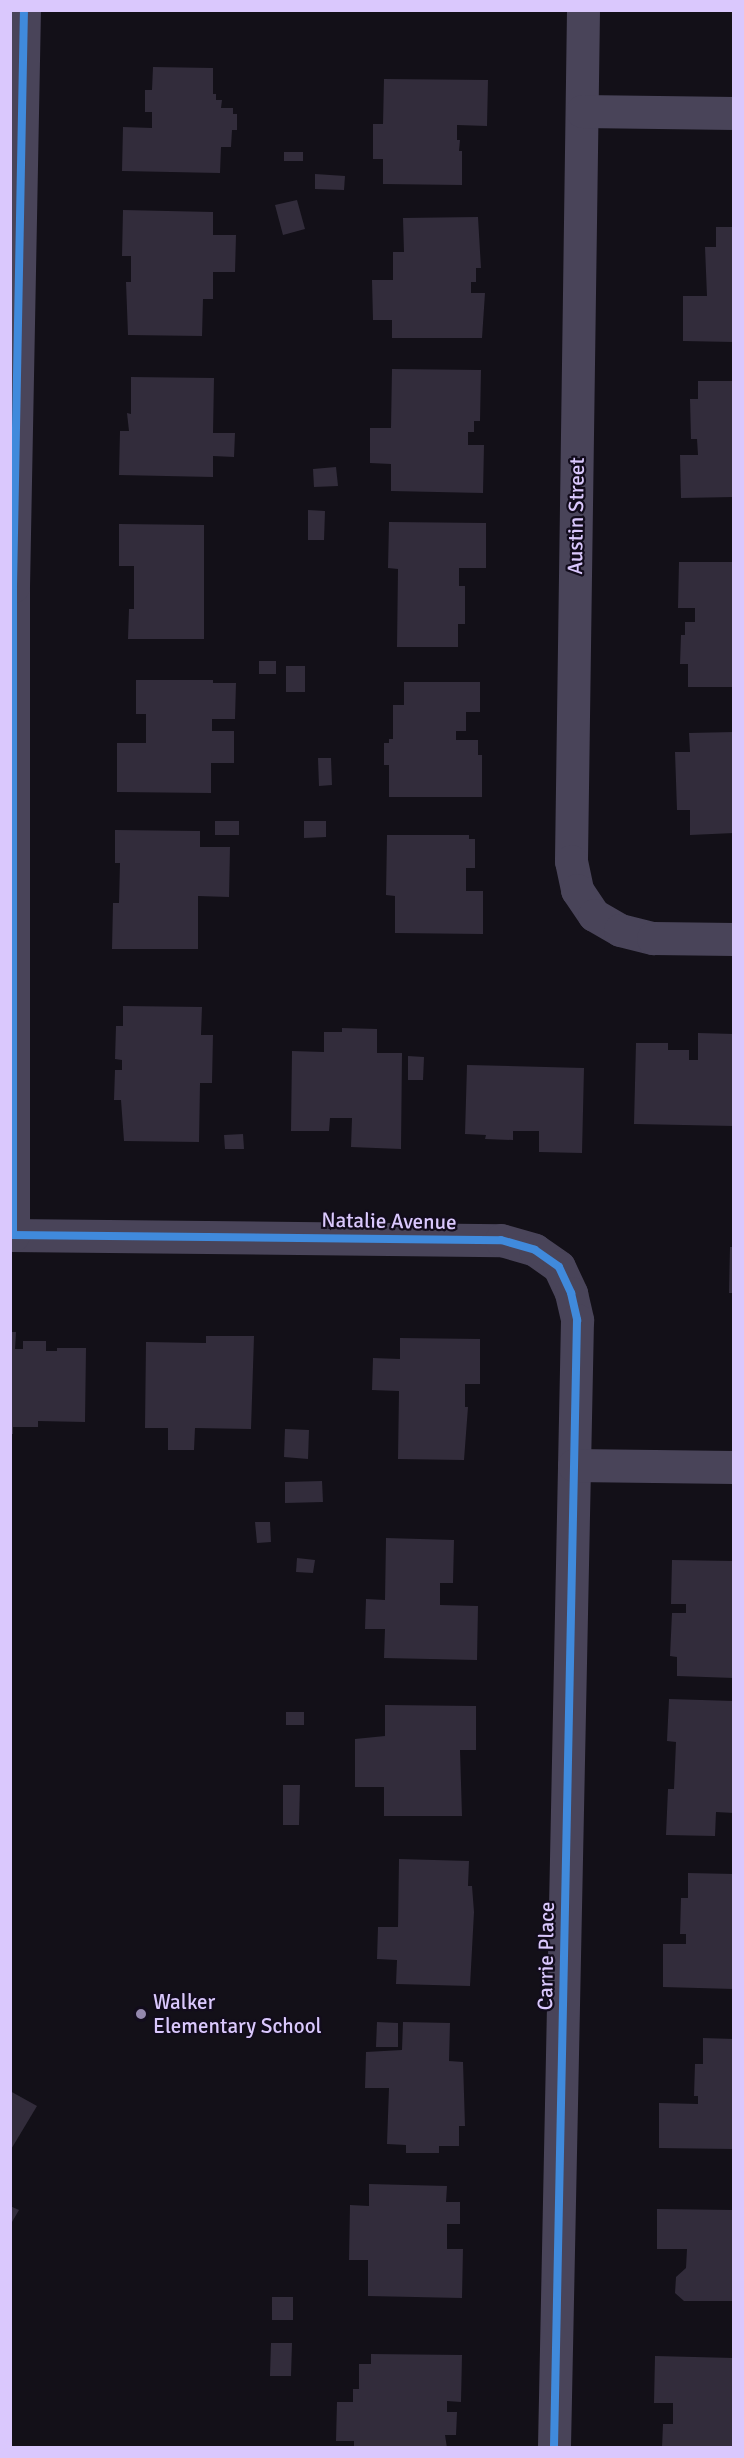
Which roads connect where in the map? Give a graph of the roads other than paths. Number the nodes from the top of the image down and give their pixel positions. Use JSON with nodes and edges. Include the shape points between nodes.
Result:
{"nodes":[{"id":1,"x":24,"y":10,"type":"edge"},
{"id":2,"x":583,"y":10,"type":"edge"},
{"id":3,"x":582,"y":111,"type":"junction"},
{"id":4,"x":734,"y":113,"type":"edge"},
{"id":5,"x":12,"y":586,"type":"edge"},
{"id":6,"x":734,"y":939,"type":"edge"},
{"id":7,"x":12,"y":1235,"type":"edge"},
{"id":8,"x":574,"y":1465,"type":"junction"},
{"id":9,"x":734,"y":1467,"type":"edge"},
{"id":10,"x":554,"y":2448,"type":"edge"}],
"edges":[{"from":1,"to":5,"type":"street"},
{"from":2,"to":3,"type":"street","name":"Austin Street"},
{"from":3,"to":4,"type":"street"},
{"from":3,"to":6,"type":"street","name":"Austin Street","via":[[571,861],[577,890],[594,915],[620,930],[653,938]]},
{"from":5,"to":7,"type":"street"},
{"from":7,"to":8,"type":"street","name":"Natalie Avenue","via":[[501,1240],[535,1250],[560,1267],[577,1320]]},
{"from":8,"to":9,"type":"street"},
{"from":8,"to":10,"type":"street","name":"Carrie Place"}]}
